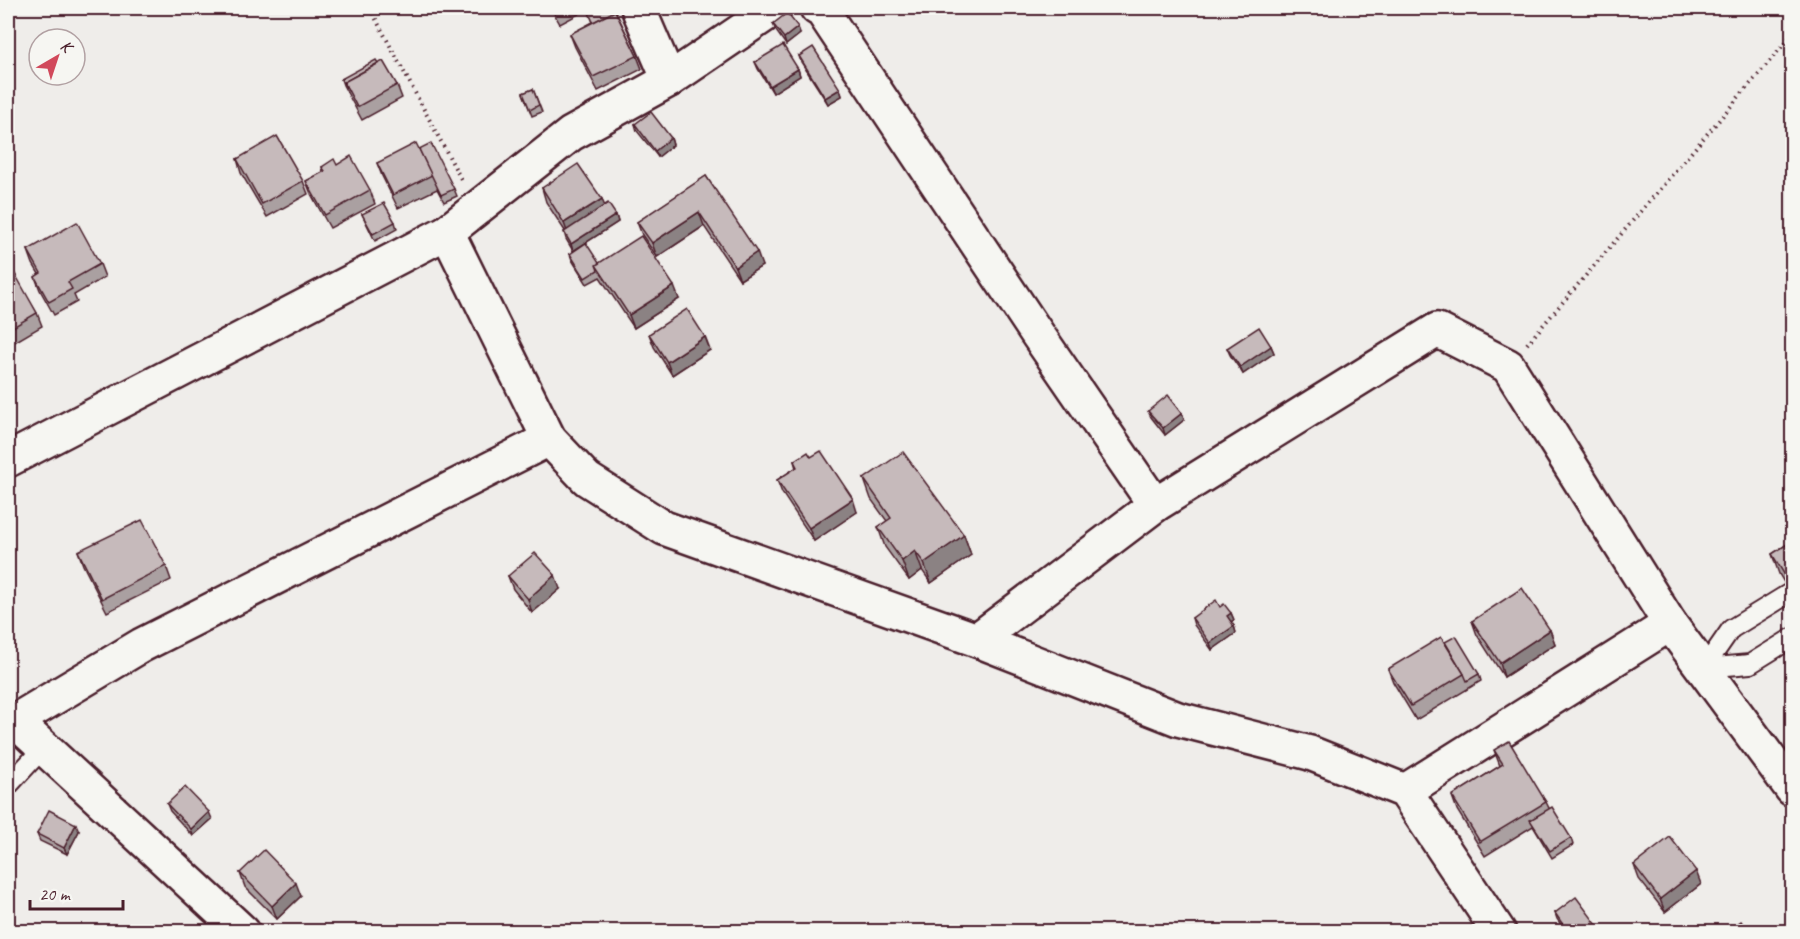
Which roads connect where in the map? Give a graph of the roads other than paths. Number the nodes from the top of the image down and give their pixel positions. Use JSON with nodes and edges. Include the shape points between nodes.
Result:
{"nodes":[{"id":1,"x":638,"y":8,"type":"edge"},
{"id":2,"x":775,"y":8,"type":"edge"},
{"id":3,"x":820,"y":8,"type":"edge"},
{"id":4,"x":669,"y":80,"type":"junction"},
{"id":5,"x":447,"y":232,"type":"junction"},
{"id":6,"x":549,"y":439,"type":"junction"},
{"id":7,"x":8,"y":460,"type":"edge"},
{"id":8,"x":1155,"y":505,"type":"junction"},
{"id":9,"x":1788,"y":594,"type":"edge"},
{"id":10,"x":1670,"y":624,"type":"junction"},
{"id":11,"x":1792,"y":638,"type":"edge"},
{"id":12,"x":977,"y":640,"type":"junction"},
{"id":13,"x":1704,"y":668,"type":"junction"},
{"id":14,"x":11,"y":721,"type":"edge"},
{"id":15,"x":44,"y":747,"type":"junction"},
{"id":16,"x":8,"y":786,"type":"edge"},
{"id":17,"x":1792,"y":789,"type":"edge"},
{"id":18,"x":1405,"y":791,"type":"junction"},
{"id":19,"x":227,"y":926,"type":"edge"},
{"id":20,"x":1499,"y":932,"type":"edge"}],
"edges":[{"from":1,"to":4,"type":"street"},
{"from":2,"to":4,"type":"street"},
{"from":3,"to":8,"type":"street"},
{"from":4,"to":5,"type":"street","via":[[571,134]]},
{"from":5,"to":6,"type":"street"},
{"from":5,"to":7,"type":"street"},
{"from":6,"to":12,"type":"street","via":[[588,478],[664,528]]},
{"from":6,"to":14,"type":"street","via":[[142,645]]},
{"from":8,"to":10,"type":"street","via":[[1437,330],[1508,366]]},
{"from":8,"to":12,"type":"street"},
{"from":9,"to":13,"type":"lane","via":[[1731,629]]},
{"from":10,"to":13,"type":"street"},
{"from":10,"to":18,"type":"street"},
{"from":11,"to":13,"type":"lane","via":[[1750,664]]},
{"from":12,"to":18,"type":"street","via":[[1178,719],[1310,753]]},
{"from":13,"to":17,"type":"street"},
{"from":14,"to":15,"type":"street"},
{"from":15,"to":16,"type":"lane"},
{"from":15,"to":19,"type":"street"},
{"from":18,"to":20,"type":"street"}]}
